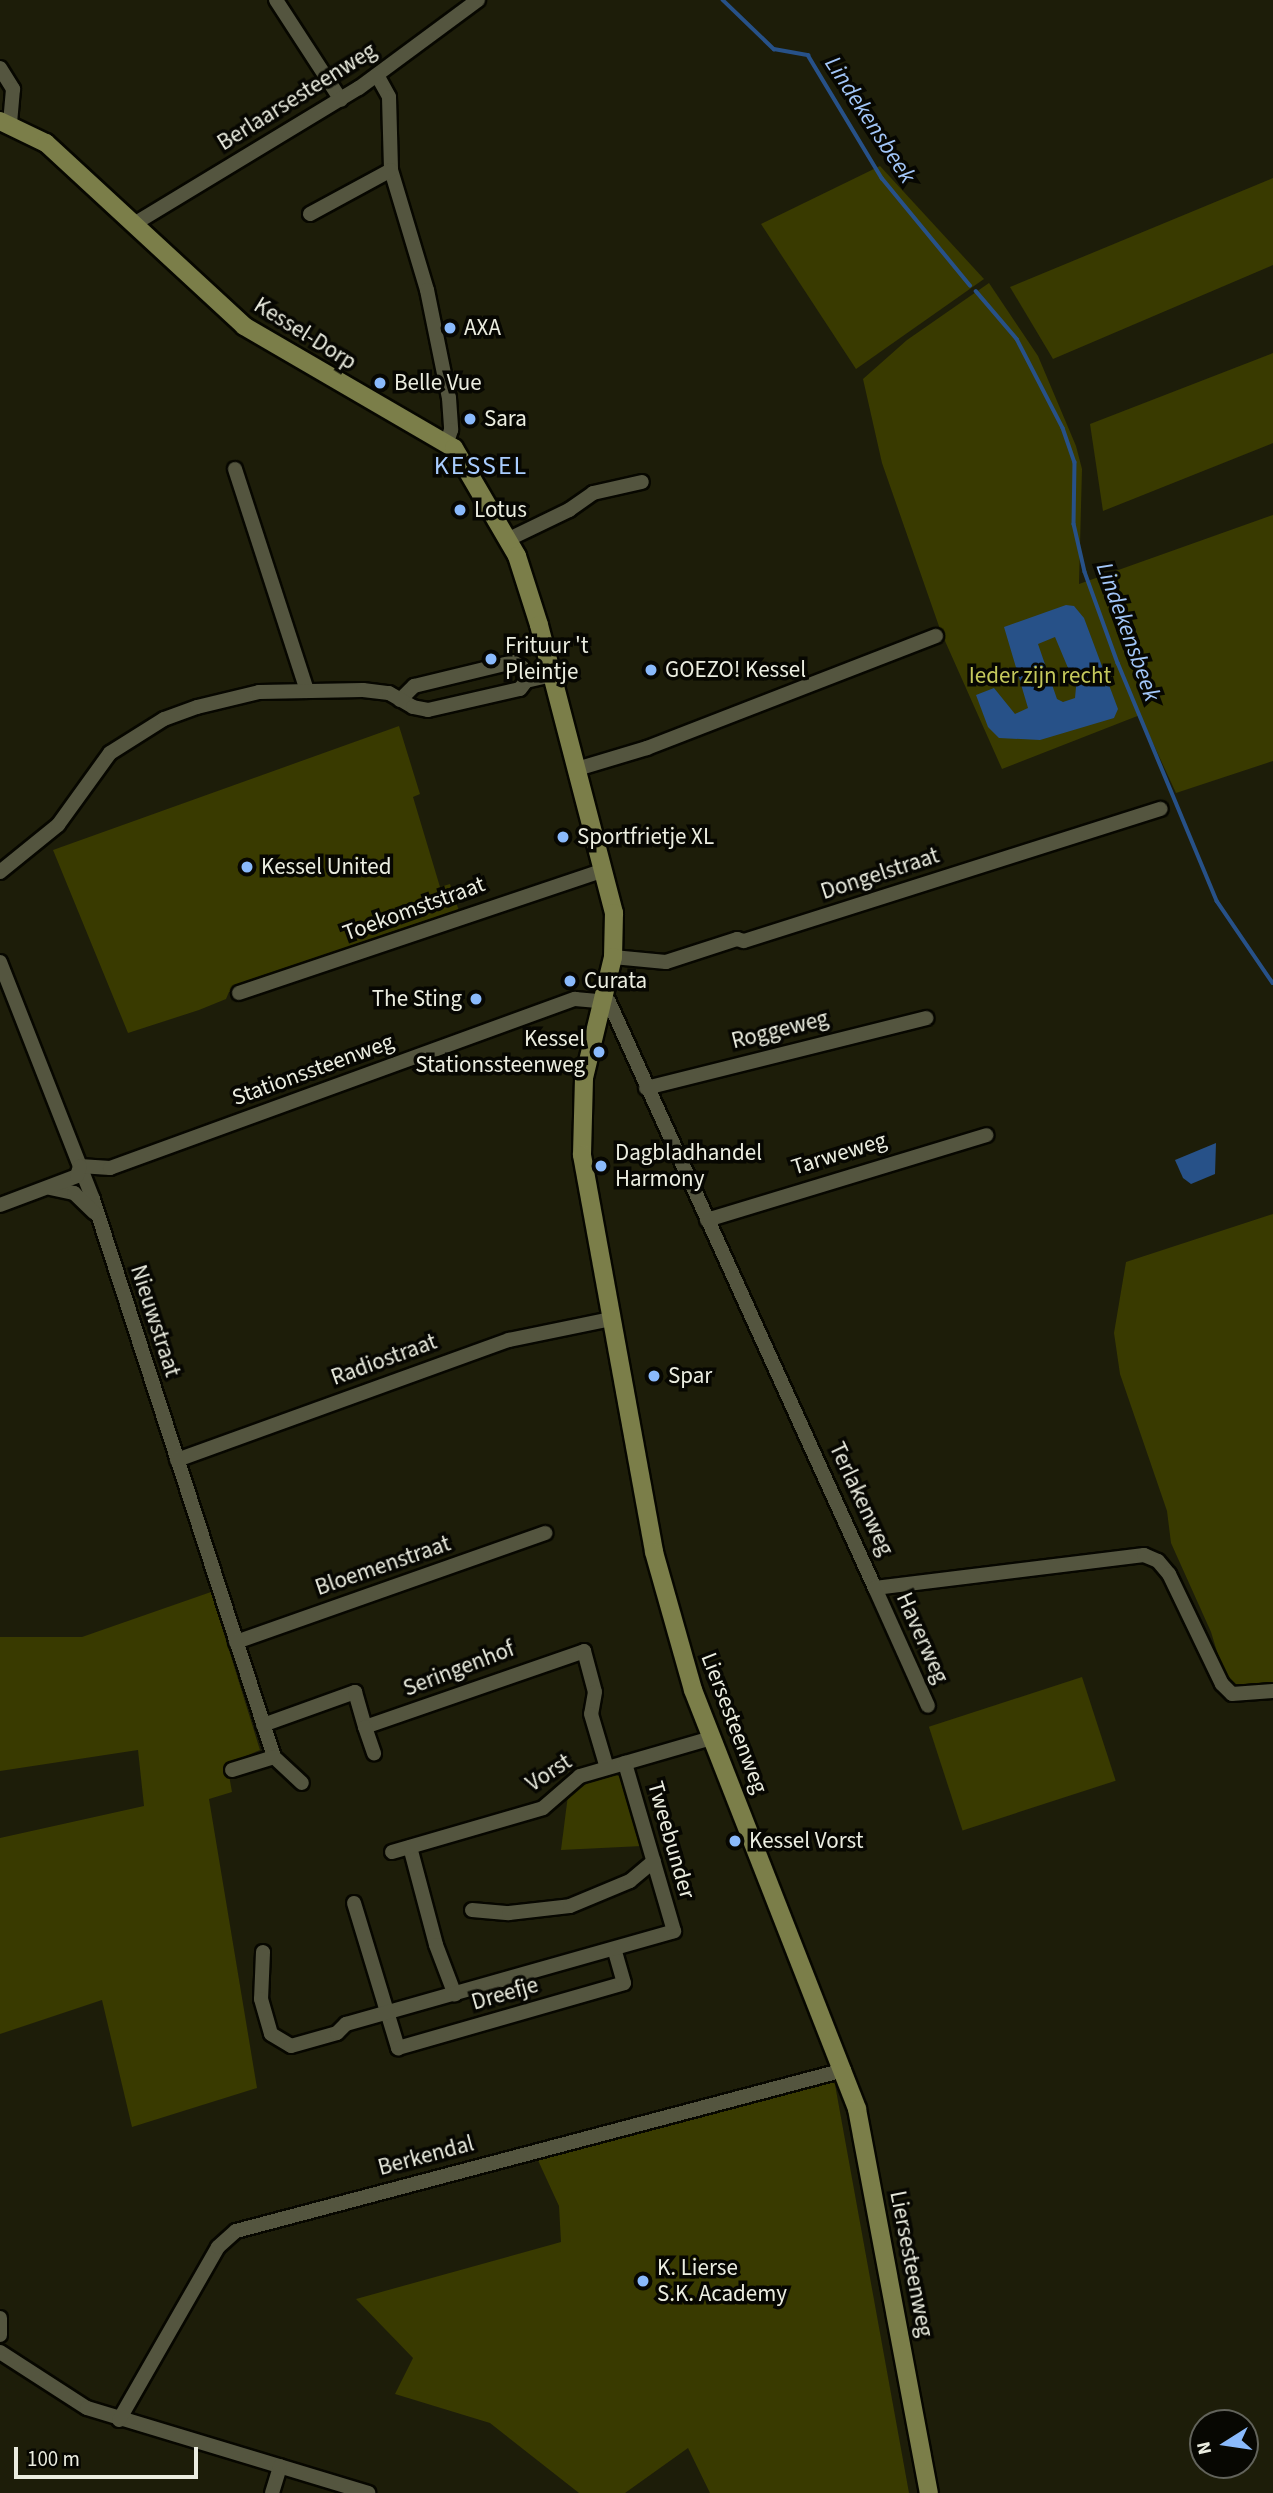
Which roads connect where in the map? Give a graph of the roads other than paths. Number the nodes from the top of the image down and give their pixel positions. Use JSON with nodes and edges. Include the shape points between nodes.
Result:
{"nodes":[{"id":1,"x":276,"y":0,"type":"edge"},
{"id":2,"x":478,"y":0,"type":"edge"},
{"id":3,"x":0,"y":68,"type":"edge"},
{"id":4,"x":377,"y":75,"type":"junction"},
{"id":5,"x":341,"y":100,"type":"junction"},
{"id":6,"x":5,"y":122,"type":"edge"},
{"id":7,"x":391,"y":170,"type":"junction"},
{"id":8,"x":310,"y":214,"type":"dead end"},
{"id":9,"x":134,"y":224,"type":"junction"},
{"id":10,"x":447,"y":442,"type":"junction"},
{"id":11,"x":235,"y":469,"type":"dead end"},
{"id":12,"x":642,"y":482,"type":"dead end"},
{"id":13,"x":509,"y":538,"type":"junction"},
{"id":14,"x":936,"y":636,"type":"dead end"},
{"id":15,"x":552,"y":675,"type":"junction"},
{"id":16,"x":526,"y":681,"type":"junction"},
{"id":17,"x":307,"y":691,"type":"junction"},
{"id":18,"x":400,"y":699,"type":"junction"},
{"id":19,"x":577,"y":769,"type":"junction"},
{"id":20,"x":1160,"y":809,"type":"dead end"},
{"id":21,"x":604,"y":870,"type":"junction"},
{"id":22,"x":0,"y":872,"type":"edge"},
{"id":23,"x":612,"y":957,"type":"junction"},
{"id":24,"x":0,"y":962,"type":"edge"},
{"id":25,"x":239,"y":993,"type":"dead end"},
{"id":26,"x":600,"y":999,"type":"junction"},
{"id":27,"x":926,"y":1018,"type":"dead end"},
{"id":28,"x":646,"y":1088,"type":"junction"},
{"id":29,"x":986,"y":1136,"type":"dead end"},
{"id":30,"x":80,"y":1166,"type":"junction"},
{"id":31,"x":49,"y":1188,"type":"junction"},
{"id":32,"x":0,"y":1205,"type":"edge"},
{"id":33,"x":97,"y":1216,"type":"junction"},
{"id":34,"x":706,"y":1220,"type":"junction"},
{"id":35,"x":611,"y":1319,"type":"junction"},
{"id":36,"x":177,"y":1460,"type":"junction"},
{"id":37,"x":545,"y":1533,"type":"dead end"},
{"id":38,"x":875,"y":1588,"type":"junction"},
{"id":39,"x":236,"y":1642,"type":"junction"},
{"id":40,"x":1273,"y":1691,"type":"edge"},
{"id":41,"x":928,"y":1706,"type":"dead end"},
{"id":42,"x":263,"y":1725,"type":"junction"},
{"id":43,"x":365,"y":1727,"type":"junction"},
{"id":44,"x":712,"y":1738,"type":"junction"},
{"id":45,"x":374,"y":1753,"type":"dead end"},
{"id":46,"x":274,"y":1757,"type":"junction"},
{"id":47,"x":625,"y":1763,"type":"junction"},
{"id":48,"x":607,"y":1768,"type":"junction"},
{"id":49,"x":232,"y":1770,"type":"dead end"},
{"id":50,"x":302,"y":1783,"type":"dead end"},
{"id":51,"x":410,"y":1847,"type":"junction"},
{"id":52,"x":392,"y":1853,"type":"dead end"},
{"id":53,"x":654,"y":1861,"type":"junction"},
{"id":54,"x":354,"y":1903,"type":"dead end"},
{"id":55,"x":472,"y":1910,"type":"dead end"},
{"id":56,"x":674,"y":1931,"type":"joint"},
{"id":57,"x":614,"y":1949,"type":"junction"},
{"id":58,"x":262,"y":1951,"type":"dead end"},
{"id":59,"x":455,"y":1995,"type":"junction"},
{"id":60,"x":388,"y":2015,"type":"junction"},
{"id":61,"x":844,"y":2070,"type":"junction"},
{"id":62,"x":0,"y":2318,"type":"edge"},
{"id":63,"x":0,"y":2335,"type":"edge"},
{"id":64,"x":0,"y":2352,"type":"edge"},
{"id":65,"x":120,"y":2420,"type":"junction"},
{"id":66,"x":280,"y":2466,"type":"junction"},
{"id":67,"x":272,"y":2493,"type":"edge"},
{"id":68,"x":368,"y":2493,"type":"edge"},
{"id":69,"x":929,"y":2493,"type":"edge"}],
"edges":[{"from":1,"to":5,"type":"street"},
{"from":2,"to":4,"type":"street","name":"Berlaarsesteenweg"},
{"from":3,"to":6,"type":"street","via":[[13,89]]},
{"from":4,"to":5,"type":"street","name":"Berlaarsesteenweg"},
{"from":4,"to":7,"type":"street","via":[[389,97]]},
{"from":5,"to":9,"type":"street","name":"Berlaarsesteenweg"},
{"from":6,"to":9,"type":"main road","name":"Kessel-Dorp","via":[[46,143]]},
{"from":7,"to":8,"type":"street"},
{"from":7,"to":10,"type":"street","via":[[433,317],[449,398],[452,430]]},
{"from":9,"to":10,"type":"main road","name":"Kessel-Dorp","via":[[244,326],[360,397]]},
{"from":10,"to":13,"type":"main road","name":"Kessel-Dorp","via":[[464,459]]},
{"from":11,"to":17,"type":"street"},
{"from":12,"to":13,"type":"street","via":[[593,493],[564,513]]},
{"from":13,"to":15,"type":"main road","name":"Kessel-Dorp","via":[[529,590]]},
{"from":14,"to":19,"type":"street","via":[[647,748]]},
{"from":15,"to":16,"type":"street"},
{"from":15,"to":19,"type":"main road","name":"Kessel-Dorp"},
{"from":16,"to":18,"type":"street","via":[[520,689],[428,710]]},
{"from":16,"to":18,"type":"street","via":[[522,667],[513,662],[414,686]]},
{"from":17,"to":18,"type":"street","via":[[378,690]]},
{"from":17,"to":22,"type":"street","via":[[244,694],[164,719],[108,755],[58,825]]},
{"from":19,"to":21,"type":"main road","name":"Kessel-Dorp"},
{"from":20,"to":23,"type":"street","name":"Dongelstraat","via":[[744,941],[737,939],[666,962]]},
{"from":21,"to":23,"type":"main road","name":"Kessel-Dorp","via":[[614,913]]},
{"from":21,"to":25,"type":"street","name":"Toekomststraat"},
{"from":23,"to":26,"type":"main road","name":"Liersesteenweg"},
{"from":24,"to":30,"type":"street","name":"Nieuwstraat"},
{"from":26,"to":28,"type":"street","name":"Terlakenweg","via":[[616,1009]]},
{"from":26,"to":30,"type":"street","name":"Stationssteenweg","via":[[575,999],[110,1168]]},
{"from":26,"to":35,"type":"main road","name":"Liersesteenweg","via":[[580,1125]]},
{"from":27,"to":28,"type":"street","name":"Roggeweg"},
{"from":28,"to":34,"type":"street","name":"Terlakenweg"},
{"from":29,"to":34,"type":"street","name":"Tarweweg"},
{"from":30,"to":31,"type":"street","via":[[76,1176]]},
{"from":30,"to":33,"type":"street","name":"Nieuwstraat"},
{"from":31,"to":32,"type":"street"},
{"from":31,"to":33,"type":"street","via":[[74,1193]]},
{"from":33,"to":36,"type":"street","name":"Nieuwstraat"},
{"from":34,"to":38,"type":"street","name":"Terlakenweg"},
{"from":35,"to":36,"type":"street","name":"Radiostraat","via":[[509,1340]]},
{"from":35,"to":44,"type":"main road","name":"Liersesteenweg","via":[[665,1603]]},
{"from":36,"to":39,"type":"street","name":"Nieuwstraat"},
{"from":37,"to":39,"type":"street","name":"Bloemenstraat"},
{"from":38,"to":40,"type":"street","name":"Terlakenweg","via":[[1144,1555],[1158,1561],[1169,1574],[1222,1684],[1232,1694]]},
{"from":38,"to":41,"type":"street","name":"Haverweg"},
{"from":39,"to":42,"type":"street","name":"Nieuwstraat"},
{"from":42,"to":43,"type":"street","via":[[355,1692]]},
{"from":42,"to":46,"type":"street"},
{"from":43,"to":45,"type":"street"},
{"from":43,"to":48,"type":"street","name":"Seringenhof","via":[[584,1651],[595,1692],[591,1714]]},
{"from":44,"to":47,"type":"street","name":"Vorst"},
{"from":44,"to":61,"type":"main road","name":"Liersesteenweg"},
{"from":46,"to":49,"type":"street"},
{"from":46,"to":50,"type":"street"},
{"from":47,"to":48,"type":"street","name":"Vorst"},
{"from":47,"to":53,"type":"street","name":"Tweebunder"},
{"from":48,"to":51,"type":"street","name":"Vorst","via":[[580,1776],[542,1808]]},
{"from":51,"to":52,"type":"street","name":"Vorst"},
{"from":51,"to":59,"type":"street","via":[[436,1945]]},
{"from":53,"to":55,"type":"street","via":[[629,1881],[570,1906],[509,1913]]},
{"from":53,"to":56,"type":"street","name":"Tweebunder"},
{"from":54,"to":60,"type":"street","name":"Dreefje"},
{"from":56,"to":57,"type":"street","name":"Dreefje"},
{"from":57,"to":59,"type":"street","name":"Dreefje"},
{"from":57,"to":60,"type":"street","name":"Dreefje","via":[[624,1983],[398,2048]]},
{"from":58,"to":60,"type":"street","via":[[261,1999],[271,2034],[291,2046],[337,2033],[346,2024]]},
{"from":59,"to":60,"type":"street","name":"Dreefje"},
{"from":61,"to":65,"type":"street","name":"Berkendal","via":[[236,2231],[218,2247]]},
{"from":61,"to":69,"type":"main road","name":"Liersesteenweg","via":[[857,2109]]},
{"from":62,"to":63,"type":"street"},
{"from":64,"to":65,"type":"street","via":[[53,2390]]},
{"from":65,"to":66,"type":"street"},
{"from":66,"to":67,"type":"street"},
{"from":66,"to":68,"type":"street"}]}
